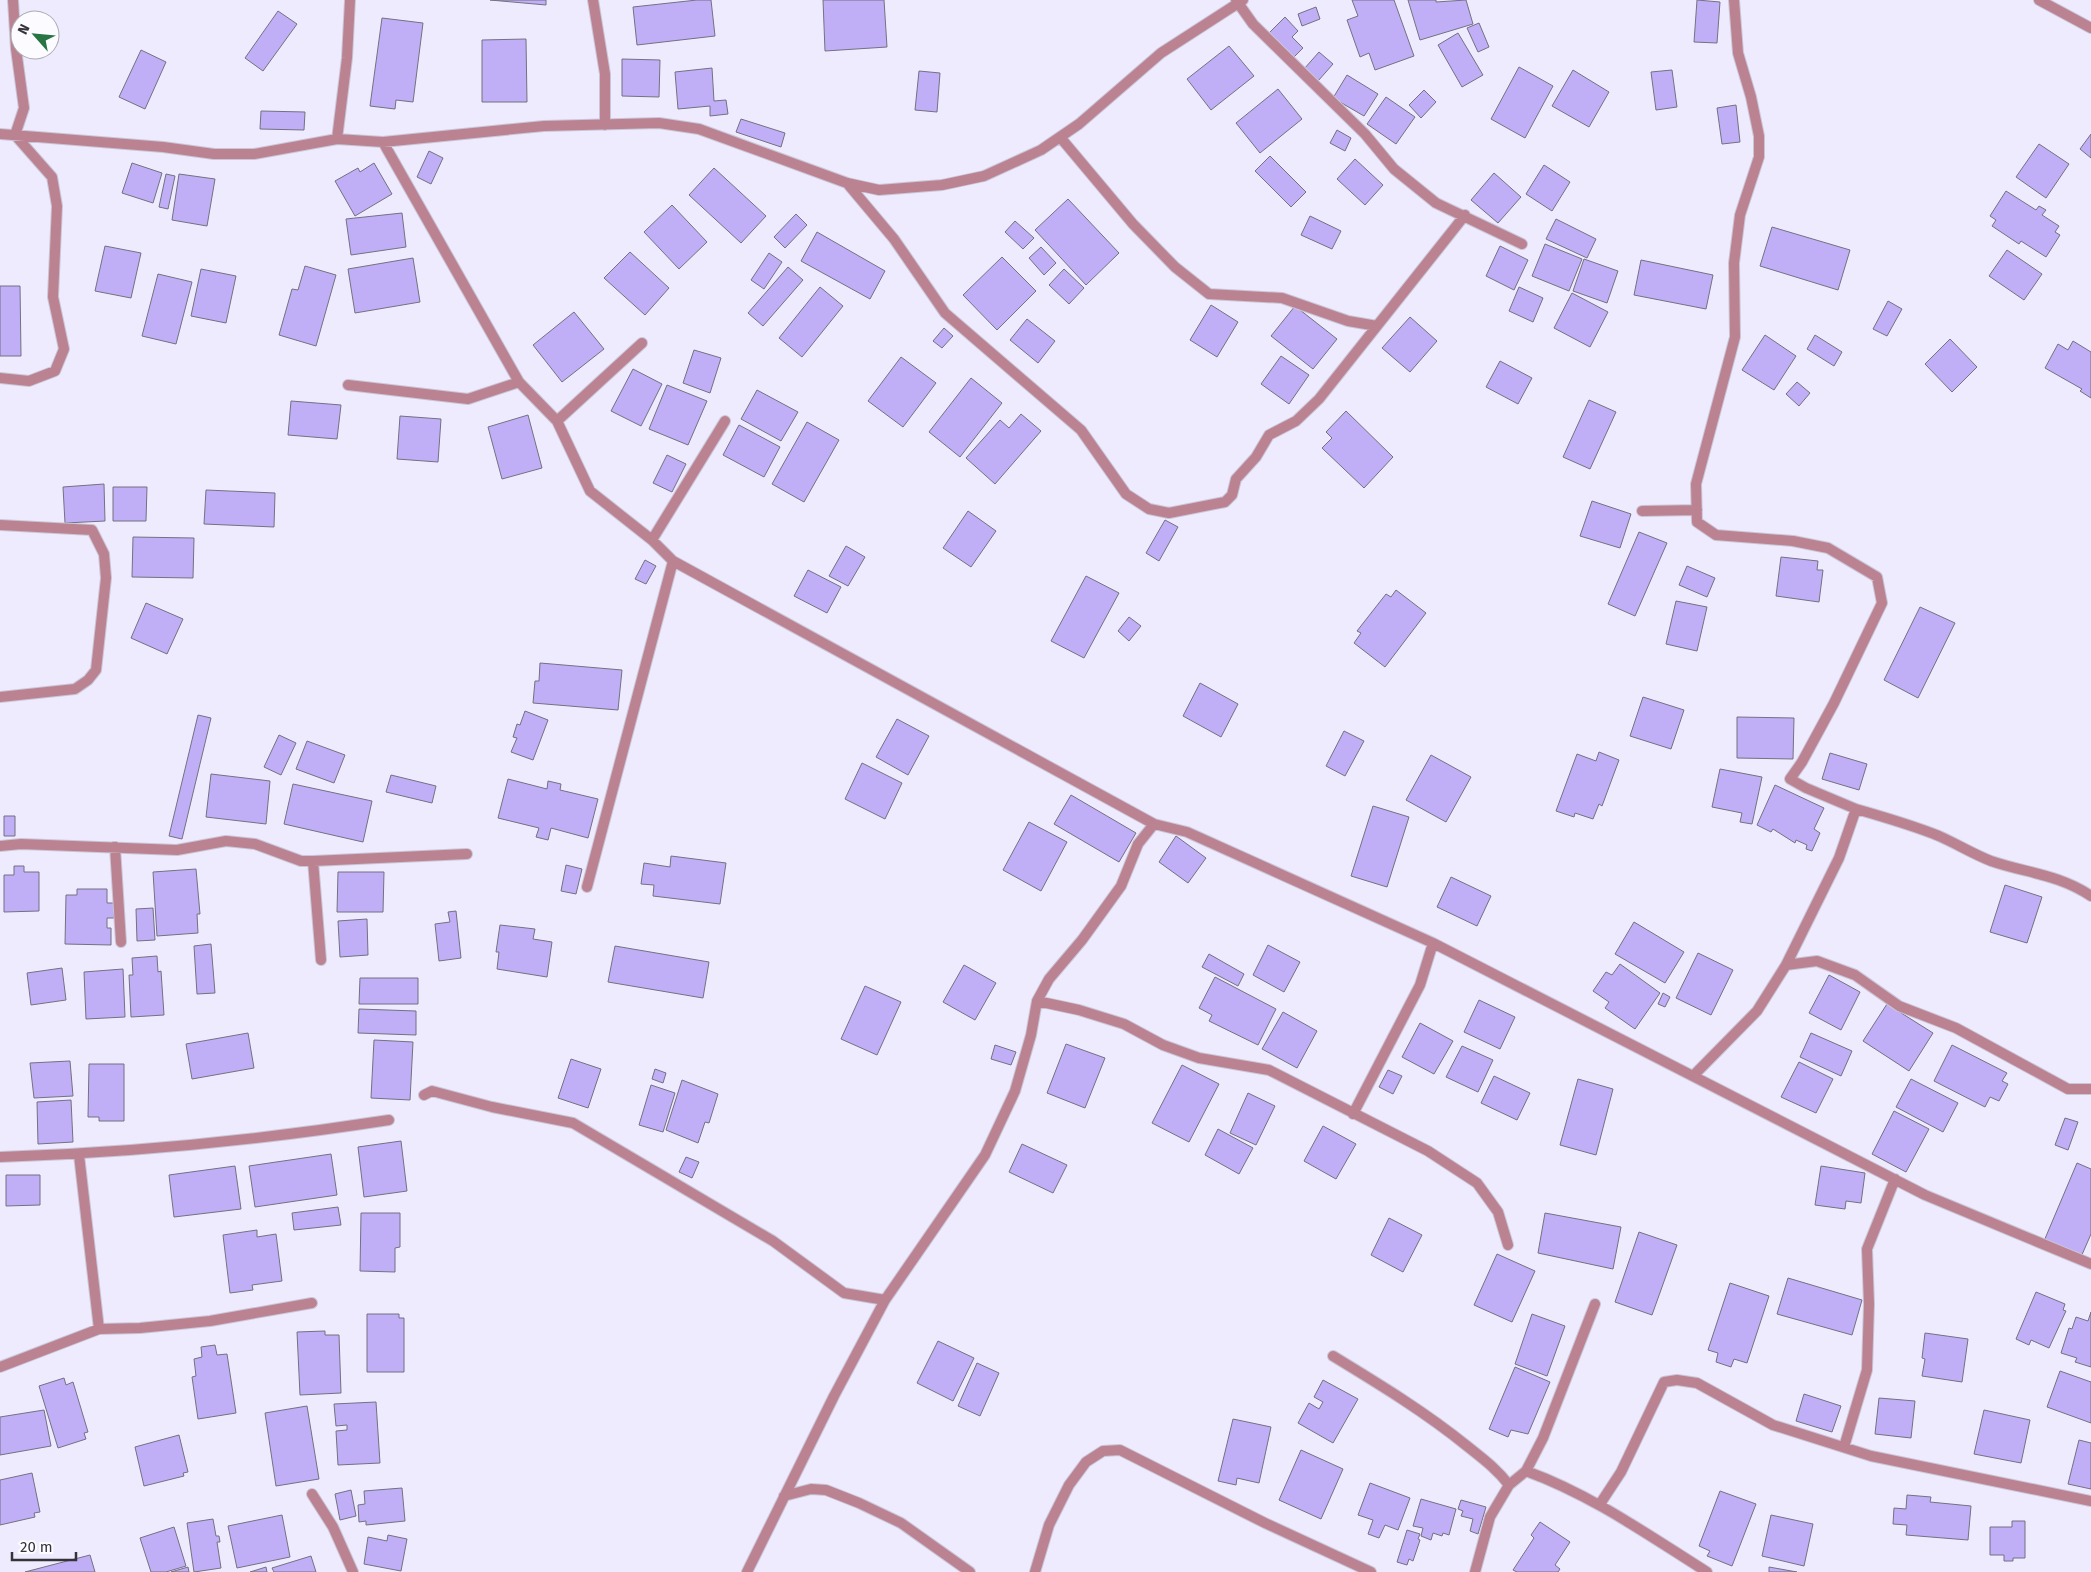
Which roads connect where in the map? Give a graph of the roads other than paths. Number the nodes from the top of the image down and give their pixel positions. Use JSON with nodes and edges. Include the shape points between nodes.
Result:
{"nodes":[{"id":1,"x":14,"y":0,"type":"edge"},
{"id":2,"x":350,"y":0,"type":"edge"},
{"id":3,"x":593,"y":0,"type":"edge"},
{"id":4,"x":1734,"y":0,"type":"edge"},
{"id":5,"x":2039,"y":0,"type":"edge"},
{"id":6,"x":1239,"y":1,"type":"edge"},
{"id":7,"x":2091,"y":28,"type":"edge"},
{"id":8,"x":605,"y":125,"type":"junction"},
{"id":9,"x":0,"y":134,"type":"edge"},
{"id":10,"x":15,"y":135,"type":"junction"},
{"id":11,"x":1060,"y":137,"type":"junction"},
{"id":12,"x":337,"y":138,"type":"junction"},
{"id":13,"x":383,"y":142,"type":"junction"},
{"id":14,"x":847,"y":183,"type":"junction"},
{"id":15,"x":1465,"y":215,"type":"junction"},
{"id":16,"x":1522,"y":244,"type":"dead end"},
{"id":17,"x":1377,"y":326,"type":"junction"},
{"id":18,"x":642,"y":343,"type":"dead end"},
{"id":19,"x":0,"y":378,"type":"edge"},
{"id":20,"x":519,"y":382,"type":"junction"},
{"id":21,"x":348,"y":385,"type":"dead end"},
{"id":22,"x":725,"y":420,"type":"dead end"},
{"id":23,"x":557,"y":421,"type":"junction"},
{"id":24,"x":1697,"y":510,"type":"junction"},
{"id":25,"x":1642,"y":511,"type":"dead end"},
{"id":26,"x":0,"y":525,"type":"edge"},
{"id":27,"x":652,"y":540,"type":"junction"},
{"id":28,"x":673,"y":561,"type":"junction"},
{"id":29,"x":0,"y":697,"type":"edge"},
{"id":30,"x":1856,"y":808,"type":"junction"},
{"id":31,"x":1154,"y":824,"type":"junction"},
{"id":32,"x":0,"y":846,"type":"edge"},
{"id":33,"x":115,"y":847,"type":"junction"},
{"id":34,"x":467,"y":854,"type":"dead end"},
{"id":35,"x":313,"y":861,"type":"junction"},
{"id":36,"x":588,"y":887,"type":"dead end"},
{"id":37,"x":2091,"y":896,"type":"edge"},
{"id":38,"x":121,"y":942,"type":"dead end"},
{"id":39,"x":1433,"y":943,"type":"junction"},
{"id":40,"x":321,"y":960,"type":"dead end"},
{"id":41,"x":1786,"y":965,"type":"junction"},
{"id":42,"x":1037,"y":1002,"type":"junction"},
{"id":43,"x":1693,"y":1076,"type":"junction"},
{"id":44,"x":2091,"y":1089,"type":"edge"},
{"id":45,"x":424,"y":1095,"type":"dead end"},
{"id":46,"x":1353,"y":1114,"type":"junction"},
{"id":47,"x":389,"y":1120,"type":"dead end"},
{"id":48,"x":79,"y":1155,"type":"junction"},
{"id":49,"x":0,"y":1157,"type":"edge"},
{"id":50,"x":1895,"y":1179,"type":"junction"},
{"id":51,"x":1508,"y":1245,"type":"dead end"},
{"id":52,"x":2091,"y":1264,"type":"edge"},
{"id":53,"x":885,"y":1300,"type":"junction"},
{"id":54,"x":312,"y":1302,"type":"dead end"},
{"id":55,"x":1595,"y":1304,"type":"dead end"},
{"id":56,"x":99,"y":1329,"type":"junction"},
{"id":57,"x":1332,"y":1356,"type":"dead end"},
{"id":58,"x":0,"y":1367,"type":"edge"},
{"id":59,"x":1844,"y":1447,"type":"junction"},
{"id":60,"x":1526,"y":1471,"type":"junction"},
{"id":61,"x":1509,"y":1485,"type":"junction"},
{"id":62,"x":312,"y":1494,"type":"dead end"},
{"id":63,"x":784,"y":1496,"type":"junction"},
{"id":64,"x":2091,"y":1501,"type":"edge"},
{"id":65,"x":1600,"y":1504,"type":"junction"},
{"id":66,"x":353,"y":1572,"type":"edge"},
{"id":67,"x":747,"y":1572,"type":"edge"},
{"id":68,"x":970,"y":1572,"type":"edge"},
{"id":69,"x":1035,"y":1572,"type":"edge"},
{"id":70,"x":1371,"y":1572,"type":"edge"},
{"id":71,"x":1476,"y":1572,"type":"edge"},
{"id":72,"x":1707,"y":1572,"type":"edge"}],
"edges":[{"from":1,"to":10,"type":"street","via":[[16,49],[24,108]]},
{"from":2,"to":12,"type":"street"},
{"from":3,"to":8,"type":"street","via":[[605,74]]},
{"from":4,"to":24,"type":"street","via":[[1738,52],[1759,136],[1759,157],[1740,215],[1734,263],[1734,337],[1696,484]]},
{"from":5,"to":7,"type":"street"},
{"from":6,"to":11,"type":"street","via":[[1162,53]]},
{"from":6,"to":15,"type":"street","via":[[1253,24],[1365,134],[1394,169],[1436,203]]},
{"from":8,"to":13,"type":"street","via":[[544,126]]},
{"from":8,"to":14,"type":"street","via":[[659,123],[699,129]]},
{"from":9,"to":10,"type":"street"},
{"from":10,"to":12,"type":"street","via":[[234,154],[254,154]]},
{"from":10,"to":19,"type":"street","via":[[52,177],[57,206],[52,296],[64,349],[55,371],[29,381]]},
{"from":11,"to":14,"type":"street","via":[[1041,150],[984,176],[942,185],[879,190]]},
{"from":11,"to":17,"type":"street","via":[[1133,224],[1175,267],[1209,294],[1282,298],[1348,321]]},
{"from":12,"to":13,"type":"street"},
{"from":13,"to":20,"type":"street"},
{"from":14,"to":17,"type":"street","via":[[894,239],[945,313],[1081,430],[1126,494],[1149,509],[1169,513],[1225,502],[1232,495],[1236,479],[1256,457],[1269,435],[1296,422],[1319,399]]},
{"from":15,"to":16,"type":"street"},
{"from":15,"to":17,"type":"street"},
{"from":18,"to":23,"type":"street"},
{"from":20,"to":21,"type":"street","via":[[468,399]]},
{"from":20,"to":23,"type":"street"},
{"from":22,"to":27,"type":"street"},
{"from":23,"to":27,"type":"street","via":[[590,491]]},
{"from":24,"to":25,"type":"street"},
{"from":24,"to":30,"type":"street","via":[[1697,522],[1716,535],[1792,541],[1828,548],[1877,577],[1882,603],[1834,703],[1790,779]]},
{"from":26,"to":29,"type":"street","via":[[92,530],[104,554],[106,578],[96,670],[88,680],[75,689]]},
{"from":27,"to":28,"type":"street"},
{"from":28,"to":31,"type":"street"},
{"from":28,"to":36,"type":"street"},
{"from":30,"to":37,"type":"street","via":[[1932,834],[1991,861],[2053,876],[2076,885]]},
{"from":30,"to":41,"type":"street","via":[[1839,858]]},
{"from":31,"to":39,"type":"street","via":[[1187,832]]},
{"from":31,"to":42,"type":"street","via":[[1138,844],[1121,886],[1049,980]]},
{"from":32,"to":33,"type":"street"},
{"from":33,"to":35,"type":"street","via":[[177,850],[226,841],[255,844],[301,861]]},
{"from":33,"to":38,"type":"street"},
{"from":34,"to":35,"type":"street"},
{"from":35,"to":40,"type":"street"},
{"from":39,"to":43,"type":"street"},
{"from":39,"to":46,"type":"street","via":[[1420,985]]},
{"from":41,"to":43,"type":"street","via":[[1757,1011]]},
{"from":41,"to":44,"type":"street","via":[[1816,960],[1856,975],[1900,1006],[1956,1028],[2068,1089]]},
{"from":42,"to":46,"type":"street","via":[[1079,1010],[1124,1024],[1163,1045],[1199,1058],[1269,1070]]},
{"from":42,"to":53,"type":"street","via":[[1015,1091],[985,1155]]},
{"from":43,"to":50,"type":"street"},
{"from":45,"to":53,"type":"street","via":[[432,1091],[574,1123],[773,1241],[844,1292]]},
{"from":46,"to":51,"type":"street","via":[[1428,1151],[1477,1183],[1498,1212]]},
{"from":47,"to":48,"type":"street","via":[[182,1146]]},
{"from":48,"to":49,"type":"street"},
{"from":48,"to":56,"type":"street"},
{"from":50,"to":52,"type":"street","via":[[1925,1195]]},
{"from":50,"to":59,"type":"street","via":[[1867,1249],[1870,1304],[1867,1370]]},
{"from":53,"to":63,"type":"street"},
{"from":54,"to":56,"type":"street","via":[[210,1321]]},
{"from":55,"to":60,"type":"street","via":[[1543,1438]]},
{"from":56,"to":58,"type":"street"},
{"from":57,"to":61,"type":"street","via":[[1451,1433],[1499,1472]]},
{"from":59,"to":64,"type":"street","via":[[1944,1472]]},
{"from":59,"to":65,"type":"street","via":[[1773,1424],[1697,1383],[1664,1382],[1621,1472]]},
{"from":60,"to":61,"type":"street"},
{"from":60,"to":65,"type":"street"},
{"from":61,"to":71,"type":"street","via":[[1490,1517]]},
{"from":62,"to":66,"type":"street","via":[[333,1527]]},
{"from":63,"to":67,"type":"street"},
{"from":63,"to":68,"type":"street","via":[[811,1489],[826,1490],[859,1503],[901,1523]]},
{"from":65,"to":72,"type":"street"},
{"from":69,"to":70,"type":"street","via":[[1050,1525],[1069,1485],[1086,1462],[1103,1451],[1120,1450],[1264,1523]]}]}
